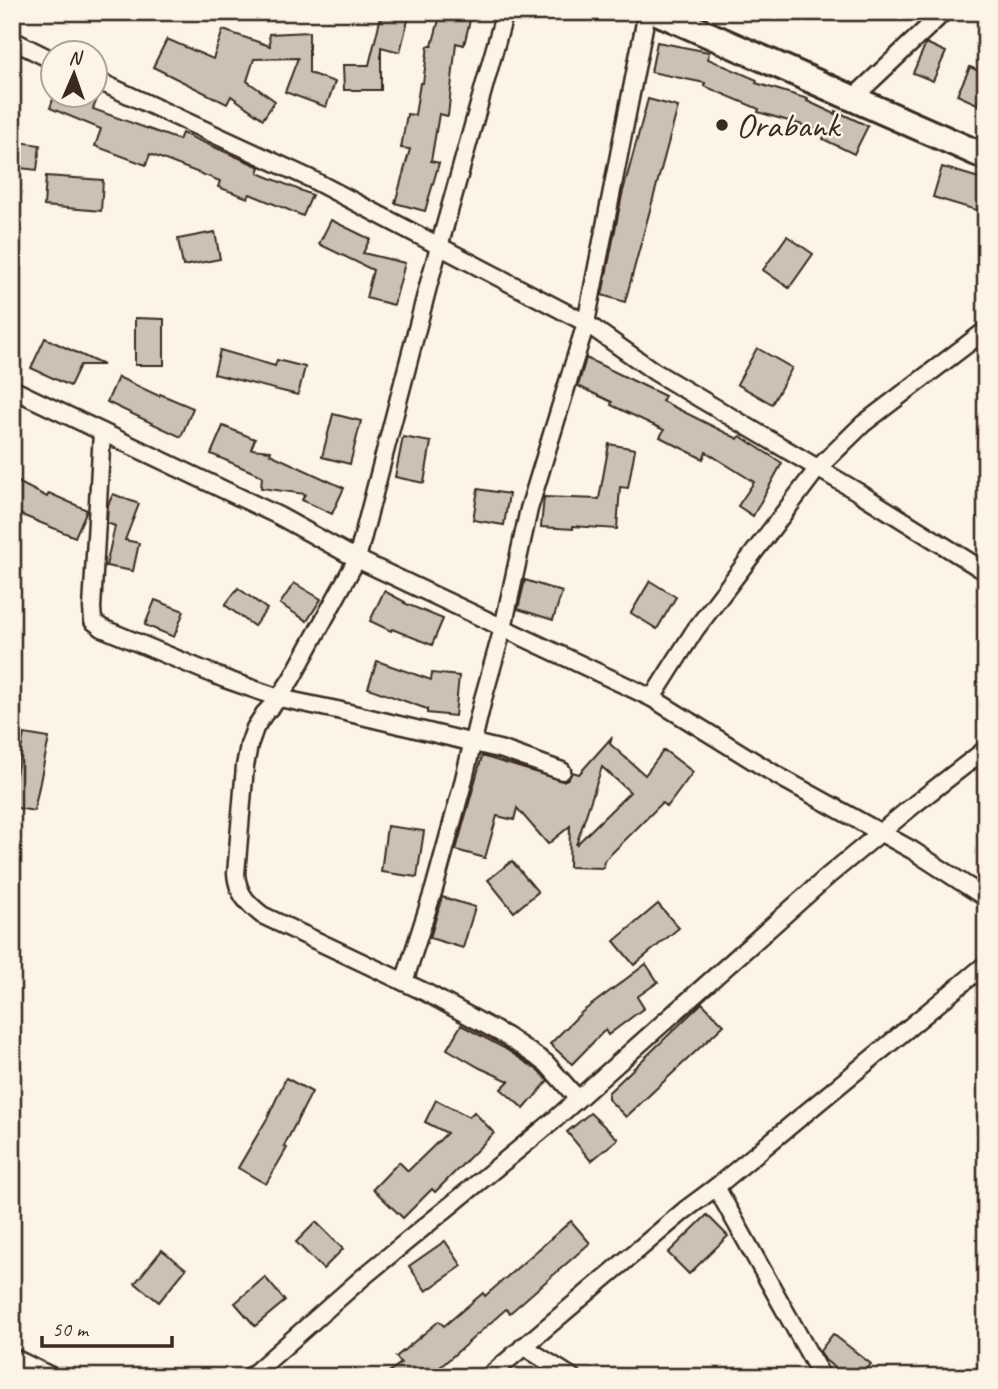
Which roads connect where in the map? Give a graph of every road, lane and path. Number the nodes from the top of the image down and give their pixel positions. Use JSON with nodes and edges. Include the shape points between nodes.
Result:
{"nodes":[{"id":1,"x":505,"y":12,"type":"edge"},
{"id":2,"x":647,"y":12,"type":"edge"},
{"id":3,"x":657,"y":12,"type":"edge"},
{"id":4,"x":944,"y":12,"type":"edge"},
{"id":5,"x":12,"y":40,"type":"edge"},
{"id":6,"x":38,"y":53,"type":"edge"},
{"id":7,"x":108,"y":85,"type":"edge"},
{"id":8,"x":852,"y":99,"type":"junction"},
{"id":9,"x":986,"y":157,"type":"edge"},
{"id":10,"x":440,"y":247,"type":"junction"},
{"id":11,"x":586,"y":323,"type":"junction"},
{"id":12,"x":986,"y":330,"type":"edge"},
{"id":13,"x":12,"y":389,"type":"edge"},
{"id":14,"x":102,"y":432,"type":"junction"},
{"id":15,"x":818,"y":468,"type":"junction"},
{"id":16,"x":357,"y":559,"type":"junction"},
{"id":17,"x":986,"y":572,"type":"edge"},
{"id":18,"x":503,"y":628,"type":"junction"},
{"id":19,"x":279,"y":698,"type":"junction"},
{"id":20,"x":652,"y":698,"type":"junction"},
{"id":21,"x":472,"y":743,"type":"junction"},
{"id":22,"x":986,"y":749,"type":"edge"},
{"id":23,"x":562,"y":772,"type":"dead end"},
{"id":24,"x":880,"y":832,"type":"junction"},
{"id":25,"x":986,"y":898,"type":"edge"},
{"id":26,"x":986,"y":964,"type":"edge"},
{"id":27,"x":404,"y":982,"type":"junction"},
{"id":28,"x":577,"y":1098,"type":"junction"},
{"id":29,"x":716,"y":1187,"type":"junction"},
{"id":30,"x":523,"y":1346,"type":"junction"},
{"id":31,"x":12,"y":1357,"type":"edge"},
{"id":32,"x":53,"y":1377,"type":"edge"},
{"id":33,"x":250,"y":1377,"type":"edge"},
{"id":34,"x":488,"y":1377,"type":"edge"},
{"id":35,"x":572,"y":1377,"type":"edge"},
{"id":36,"x":822,"y":1377,"type":"edge"}],
"edges":[{"from":1,"to":10,"type":"street"},
{"from":2,"to":11,"type":"street"},
{"from":3,"to":8,"type":"main road"},
{"from":4,"to":8,"type":"street"},
{"from":5,"to":6,"type":"street"},
{"from":7,"to":10,"type":"street","via":[[309,178]]},
{"from":8,"to":9,"type":"main road"},
{"from":10,"to":11,"type":"street"},
{"from":10,"to":16,"type":"street"},
{"from":11,"to":15,"type":"street","via":[[655,372]]},
{"from":11,"to":18,"type":"street","via":[[529,509]]},
{"from":12,"to":15,"type":"street","via":[[863,424]]},
{"from":13,"to":14,"type":"street"},
{"from":14,"to":16,"type":"street","via":[[279,516]]},
{"from":14,"to":19,"type":"street","via":[[93,621],[115,635]]},
{"from":15,"to":17,"type":"street"},
{"from":15,"to":20,"type":"street","via":[[695,630]]},
{"from":16,"to":18,"type":"street"},
{"from":16,"to":19,"type":"street"},
{"from":18,"to":20,"type":"street"},
{"from":18,"to":21,"type":"street"},
{"from":19,"to":21,"type":"street"},
{"from":19,"to":27,"type":"street","via":[[255,727],[249,745],[237,888],[247,904],[262,915]]},
{"from":20,"to":24,"type":"street"},
{"from":21,"to":23,"type":"street"},
{"from":21,"to":27,"type":"street"},
{"from":22,"to":24,"type":"street"},
{"from":24,"to":25,"type":"street"},
{"from":24,"to":28,"type":"street"},
{"from":26,"to":29,"type":"street"},
{"from":27,"to":28,"type":"street","via":[[506,1036],[546,1063]]},
{"from":28,"to":33,"type":"street"},
{"from":29,"to":30,"type":"street"},
{"from":29,"to":36,"type":"street"},
{"from":30,"to":34,"type":"street"},
{"from":30,"to":35,"type":"street"},
{"from":31,"to":32,"type":"street"}]}
